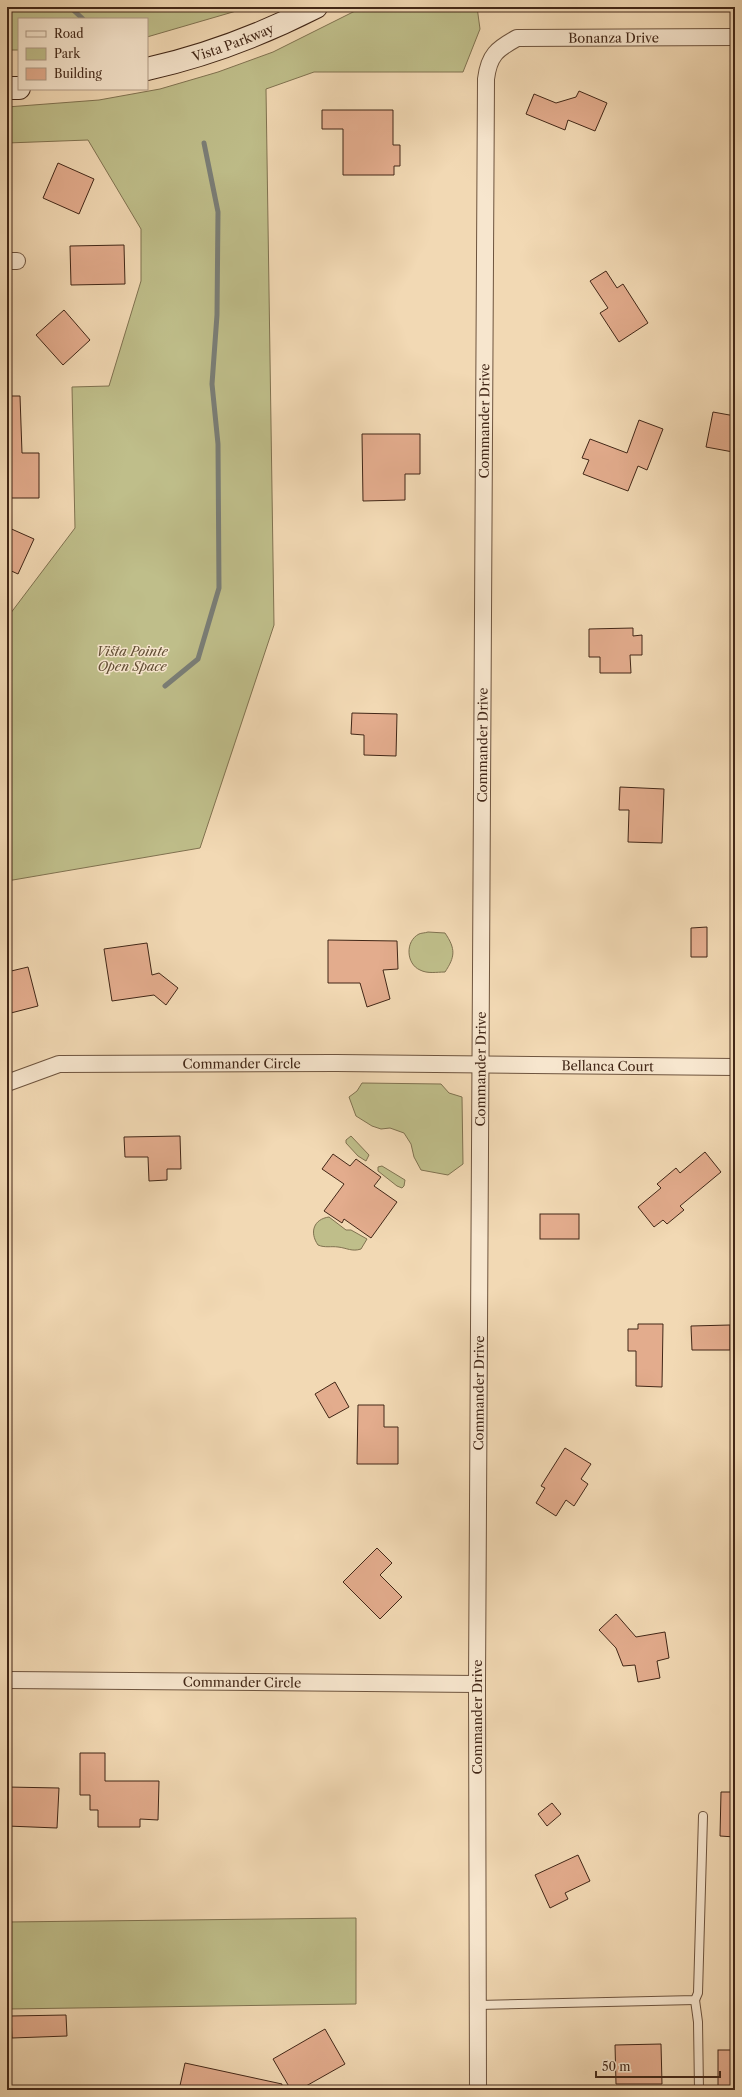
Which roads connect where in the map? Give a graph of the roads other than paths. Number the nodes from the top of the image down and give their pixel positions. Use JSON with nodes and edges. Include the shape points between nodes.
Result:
{"nodes":[{"id":1,"x":316,"y":7,"type":"edge"},
{"id":2,"x":735,"y":37,"type":"edge"},
{"id":3,"x":496,"y":51,"type":"joint"},
{"id":4,"x":148,"y":69,"type":"edge"},
{"id":5,"x":7,"y":88,"type":"edge"},
{"id":6,"x":18,"y":88,"type":"edge"},
{"id":7,"x":480,"y":1065,"type":"junction"},
{"id":8,"x":735,"y":1067,"type":"edge"},
{"id":9,"x":7,"y":1083,"type":"edge"},
{"id":10,"x":7,"y":1680,"type":"edge"},
{"id":11,"x":477,"y":1684,"type":"junction"},
{"id":12,"x":702,"y":1816,"type":"dead end"},
{"id":13,"x":695,"y":2000,"type":"junction"},
{"id":14,"x":478,"y":2005,"type":"junction"},
{"id":15,"x":478,"y":2090,"type":"edge"},
{"id":16,"x":700,"y":2090,"type":"edge"}],
"edges":[{"from":1,"to":4,"type":"street","name":"Vista Parkway","via":[[226,46]]},
{"from":2,"to":3,"type":"street","name":"Bonanza Drive","via":[[517,38]]},
{"from":3,"to":7,"type":"street","name":"Commander Drive","via":[[488,65],[486,78]]},
{"from":5,"to":6,"type":"street"},
{"from":7,"to":8,"type":"street","name":"Bellanca Court"},
{"from":7,"to":9,"type":"street","name":"Commander Circle","via":[[59,1064]]},
{"from":7,"to":11,"type":"street","name":"Commander Drive"},
{"from":10,"to":11,"type":"street","name":"Commander Circle"},
{"from":11,"to":14,"type":"street","name":"Commander Drive"},
{"from":12,"to":13,"type":"lane","via":[[698,1993]]},
{"from":13,"to":14,"type":"lane"},
{"from":13,"to":16,"type":"lane"},
{"from":14,"to":15,"type":"street","name":"Commander Drive"}]}
